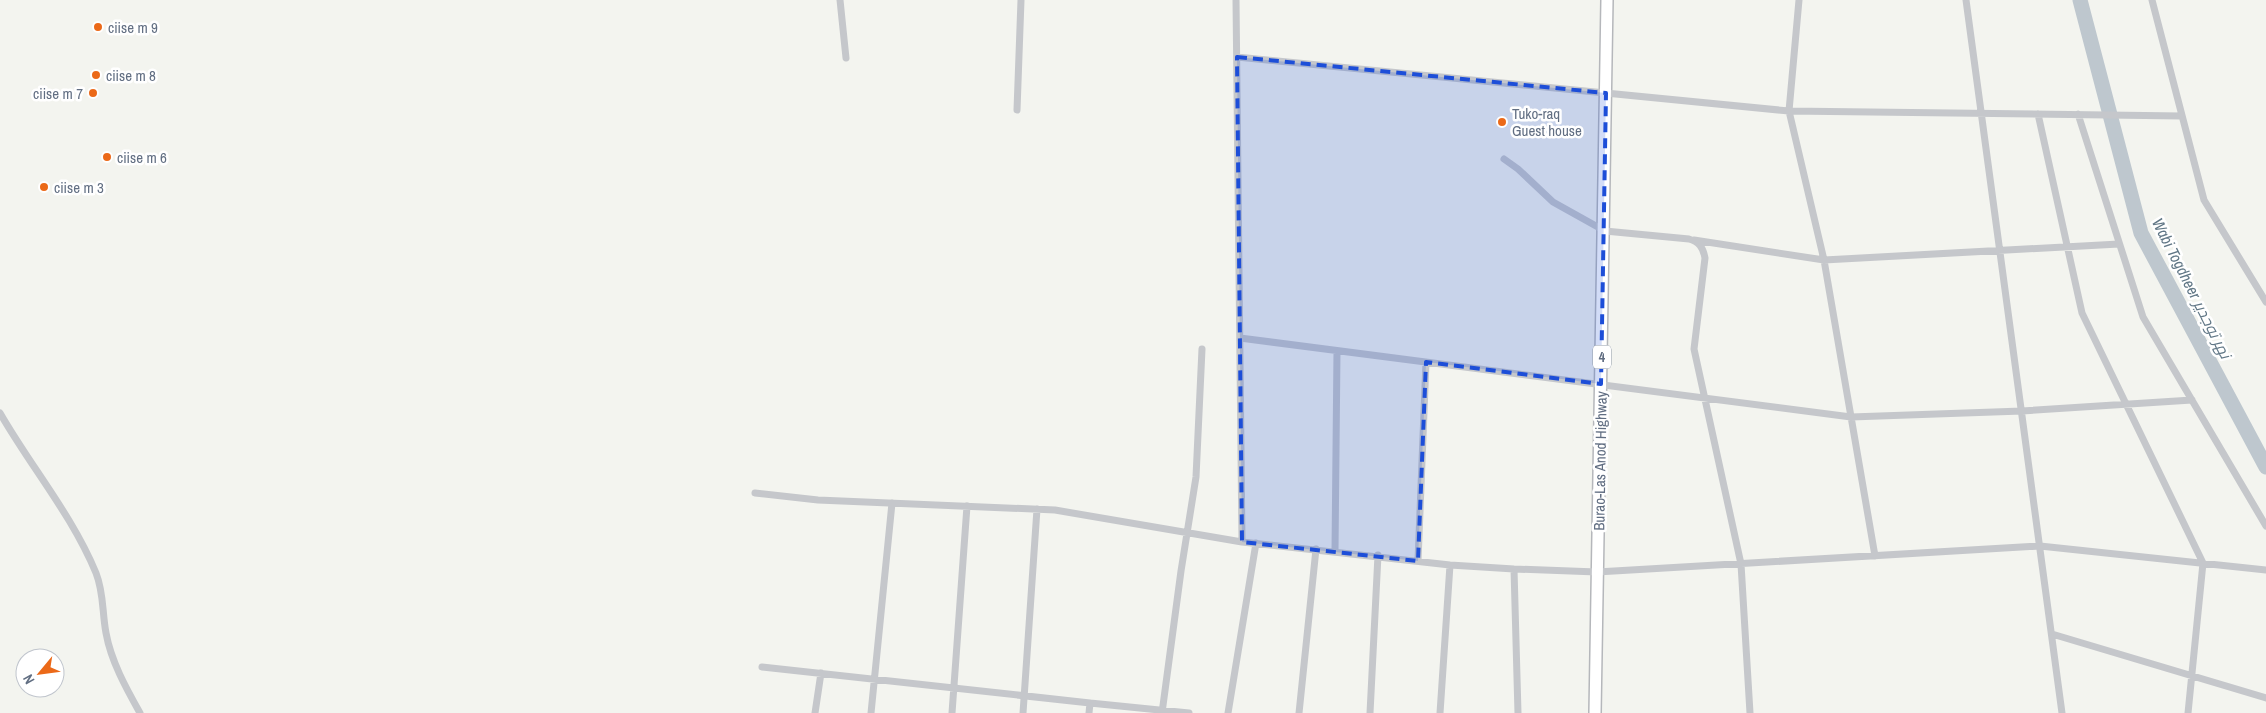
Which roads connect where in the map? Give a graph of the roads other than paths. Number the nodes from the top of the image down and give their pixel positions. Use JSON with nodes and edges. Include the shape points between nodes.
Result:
{"nodes":[{"id":1,"x":840,"y":0,"type":"edge"},
{"id":2,"x":1021,"y":0,"type":"edge"},
{"id":3,"x":1236,"y":0,"type":"edge"},
{"id":4,"x":1607,"y":0,"type":"edge"},
{"id":5,"x":1799,"y":0,"type":"edge"},
{"id":6,"x":1966,"y":0,"type":"edge"},
{"id":7,"x":2152,"y":0,"type":"edge"},
{"id":8,"x":1237,"y":56,"type":"junction"},
{"id":9,"x":846,"y":58,"type":"dead end"},
{"id":10,"x":1606,"y":93,"type":"junction"},
{"id":11,"x":1017,"y":110,"type":"dead end"},
{"id":12,"x":1789,"y":111,"type":"junction"},
{"id":13,"x":1982,"y":113,"type":"junction"},
{"id":14,"x":2038,"y":114,"type":"junction"},
{"id":15,"x":2078,"y":114,"type":"junction"},
{"id":16,"x":2182,"y":116,"type":"junction"},
{"id":17,"x":1504,"y":159,"type":"dead end"},
{"id":18,"x":1605,"y":231,"type":"junction"},
{"id":19,"x":1689,"y":239,"type":"junction"},
{"id":20,"x":2119,"y":244,"type":"junction"},
{"id":21,"x":2067,"y":246,"type":"junction"},
{"id":22,"x":2000,"y":250,"type":"junction"},
{"id":23,"x":1824,"y":260,"type":"junction"},
{"id":24,"x":2266,"y":302,"type":"edge"},
{"id":25,"x":1240,"y":338,"type":"junction"},
{"id":26,"x":1202,"y":349,"type":"dead end"},
{"id":27,"x":1337,"y":351,"type":"junction"},
{"id":28,"x":1426,"y":362,"type":"junction"},
{"id":29,"x":1601,"y":384,"type":"junction"},
{"id":30,"x":1705,"y":398,"type":"junction"},
{"id":31,"x":2192,"y":400,"type":"junction"},
{"id":32,"x":2126,"y":404,"type":"junction"},
{"id":33,"x":2022,"y":411,"type":"junction"},
{"id":34,"x":0,"y":413,"type":"edge"},
{"id":35,"x":1851,"y":416,"type":"junction"},
{"id":36,"x":755,"y":493,"type":"dead end"},
{"id":37,"x":892,"y":503,"type":"junction"},
{"id":38,"x":967,"y":506,"type":"junction"},
{"id":39,"x":1037,"y":509,"type":"junction"},
{"id":40,"x":2266,"y":526,"type":"edge"},
{"id":41,"x":1187,"y":532,"type":"junction"},
{"id":42,"x":1242,"y":542,"type":"junction"},
{"id":43,"x":1256,"y":543,"type":"junction"},
{"id":44,"x":2040,"y":546,"type":"junction"},
{"id":45,"x":1316,"y":549,"type":"junction"},
{"id":46,"x":1335,"y":551,"type":"junction"},
{"id":47,"x":1378,"y":555,"type":"junction"},
{"id":48,"x":1875,"y":556,"type":"junction"},
{"id":49,"x":1418,"y":561,"type":"junction"},
{"id":50,"x":2203,"y":563,"type":"junction"},
{"id":51,"x":1741,"y":564,"type":"junction"},
{"id":52,"x":1450,"y":565,"type":"junction"},
{"id":53,"x":1514,"y":569,"type":"junction"},
{"id":54,"x":2266,"y":570,"type":"edge"},
{"id":55,"x":1597,"y":572,"type":"junction"},
{"id":56,"x":2052,"y":634,"type":"junction"},
{"id":57,"x":762,"y":667,"type":"dead end"},
{"id":58,"x":821,"y":673,"type":"junction"},
{"id":59,"x":2192,"y":676,"type":"junction"},
{"id":60,"x":874,"y":678,"type":"junction"},
{"id":61,"x":954,"y":688,"type":"junction"},
{"id":62,"x":1025,"y":696,"type":"junction"},
{"id":63,"x":2266,"y":698,"type":"edge"},
{"id":64,"x":1090,"y":703,"type":"junction"},
{"id":65,"x":1162,"y":712,"type":"edge"},
{"id":66,"x":140,"y":713,"type":"edge"},
{"id":67,"x":815,"y":713,"type":"edge"},
{"id":68,"x":871,"y":713,"type":"edge"},
{"id":69,"x":952,"y":713,"type":"edge"},
{"id":70,"x":1023,"y":713,"type":"edge"},
{"id":71,"x":1089,"y":713,"type":"edge"},
{"id":72,"x":1189,"y":713,"type":"edge"},
{"id":73,"x":1228,"y":713,"type":"edge"},
{"id":74,"x":1299,"y":713,"type":"edge"},
{"id":75,"x":1370,"y":713,"type":"edge"},
{"id":76,"x":1440,"y":713,"type":"edge"},
{"id":77,"x":1518,"y":713,"type":"edge"},
{"id":78,"x":1595,"y":713,"type":"edge"},
{"id":79,"x":1750,"y":713,"type":"edge"},
{"id":80,"x":2062,"y":713,"type":"edge"},
{"id":81,"x":2188,"y":713,"type":"edge"}],
"edges":[{"from":1,"to":9,"type":"street"},
{"from":2,"to":11,"type":"street"},
{"from":3,"to":8,"type":"street"},
{"from":4,"to":10,"type":"highway","name":"Burao-Las Anod Highway","number":"4"},
{"from":5,"to":12,"type":"street"},
{"from":6,"to":13,"type":"street"},
{"from":7,"to":16,"type":"street"},
{"from":8,"to":10,"type":"street"},
{"from":8,"to":25,"type":"street"},
{"from":10,"to":12,"type":"street"},
{"from":10,"to":18,"type":"highway","name":"Burao-Las Anod Highway","number":"4"},
{"from":12,"to":13,"type":"street"},
{"from":12,"to":23,"type":"street"},
{"from":13,"to":14,"type":"street"},
{"from":13,"to":22,"type":"street"},
{"from":14,"to":15,"type":"street"},
{"from":14,"to":21,"type":"street"},
{"from":15,"to":16,"type":"street"},
{"from":15,"to":20,"type":"street"},
{"from":16,"to":24,"type":"street","via":[[2204,200]]},
{"from":17,"to":18,"type":"street","via":[[1553,202]]},
{"from":18,"to":19,"type":"street"},
{"from":18,"to":29,"type":"highway","name":"Burao-Las Anod Highway","number":"4"},
{"from":19,"to":23,"type":"street"},
{"from":19,"to":30,"type":"street","via":[[1701,246],[1705,258],[1694,349]]},
{"from":20,"to":21,"type":"street"},
{"from":20,"to":31,"type":"street","via":[[2143,317]]},
{"from":21,"to":22,"type":"street"},
{"from":21,"to":32,"type":"street","via":[[2082,313]]},
{"from":22,"to":23,"type":"street"},
{"from":22,"to":33,"type":"street"},
{"from":23,"to":35,"type":"street"},
{"from":25,"to":27,"type":"street"},
{"from":25,"to":42,"type":"street"},
{"from":26,"to":41,"type":"street","via":[[1196,477]]},
{"from":27,"to":28,"type":"street"},
{"from":27,"to":46,"type":"street"},
{"from":28,"to":29,"type":"street"},
{"from":28,"to":49,"type":"street"},
{"from":29,"to":30,"type":"street"},
{"from":29,"to":55,"type":"highway","name":"Burao-Las Anod Highway","number":"4"},
{"from":30,"to":35,"type":"street"},
{"from":30,"to":51,"type":"street"},
{"from":31,"to":32,"type":"street"},
{"from":31,"to":40,"type":"street"},
{"from":32,"to":33,"type":"street"},
{"from":32,"to":50,"type":"street"},
{"from":33,"to":35,"type":"street"},
{"from":33,"to":44,"type":"street"},
{"from":34,"to":66,"type":"street","via":[[68,518],[96,574],[114,662]]},
{"from":35,"to":48,"type":"street"},
{"from":36,"to":37,"type":"street"},
{"from":37,"to":38,"type":"street"},
{"from":37,"to":60,"type":"street"},
{"from":38,"to":39,"type":"street"},
{"from":38,"to":61,"type":"street"},
{"from":39,"to":41,"type":"street"},
{"from":39,"to":62,"type":"street"},
{"from":41,"to":42,"type":"street"},
{"from":41,"to":65,"type":"street"},
{"from":42,"to":43,"type":"street"},
{"from":43,"to":45,"type":"street"},
{"from":43,"to":73,"type":"street"},
{"from":44,"to":48,"type":"street"},
{"from":44,"to":50,"type":"street"},
{"from":44,"to":56,"type":"street"},
{"from":45,"to":46,"type":"street"},
{"from":45,"to":74,"type":"street"},
{"from":46,"to":47,"type":"street"},
{"from":47,"to":49,"type":"street"},
{"from":47,"to":75,"type":"street"},
{"from":48,"to":51,"type":"street"},
{"from":49,"to":52,"type":"street"},
{"from":50,"to":54,"type":"street"},
{"from":50,"to":59,"type":"street"},
{"from":51,"to":55,"type":"street"},
{"from":51,"to":79,"type":"street"},
{"from":52,"to":53,"type":"street"},
{"from":52,"to":76,"type":"street"},
{"from":53,"to":55,"type":"street"},
{"from":53,"to":77,"type":"street"},
{"from":55,"to":78,"type":"highway","name":"Burao-Las Anod Highway","number":"4"},
{"from":56,"to":59,"type":"street"},
{"from":56,"to":80,"type":"street"},
{"from":57,"to":58,"type":"street"},
{"from":58,"to":60,"type":"street"},
{"from":58,"to":67,"type":"street"},
{"from":59,"to":63,"type":"street"},
{"from":59,"to":81,"type":"street"},
{"from":60,"to":61,"type":"street"},
{"from":60,"to":68,"type":"street"},
{"from":61,"to":62,"type":"street"},
{"from":61,"to":69,"type":"street"},
{"from":62,"to":64,"type":"street"},
{"from":62,"to":70,"type":"street"},
{"from":64,"to":65,"type":"street"},
{"from":64,"to":71,"type":"street"},
{"from":65,"to":72,"type":"street"}]}
